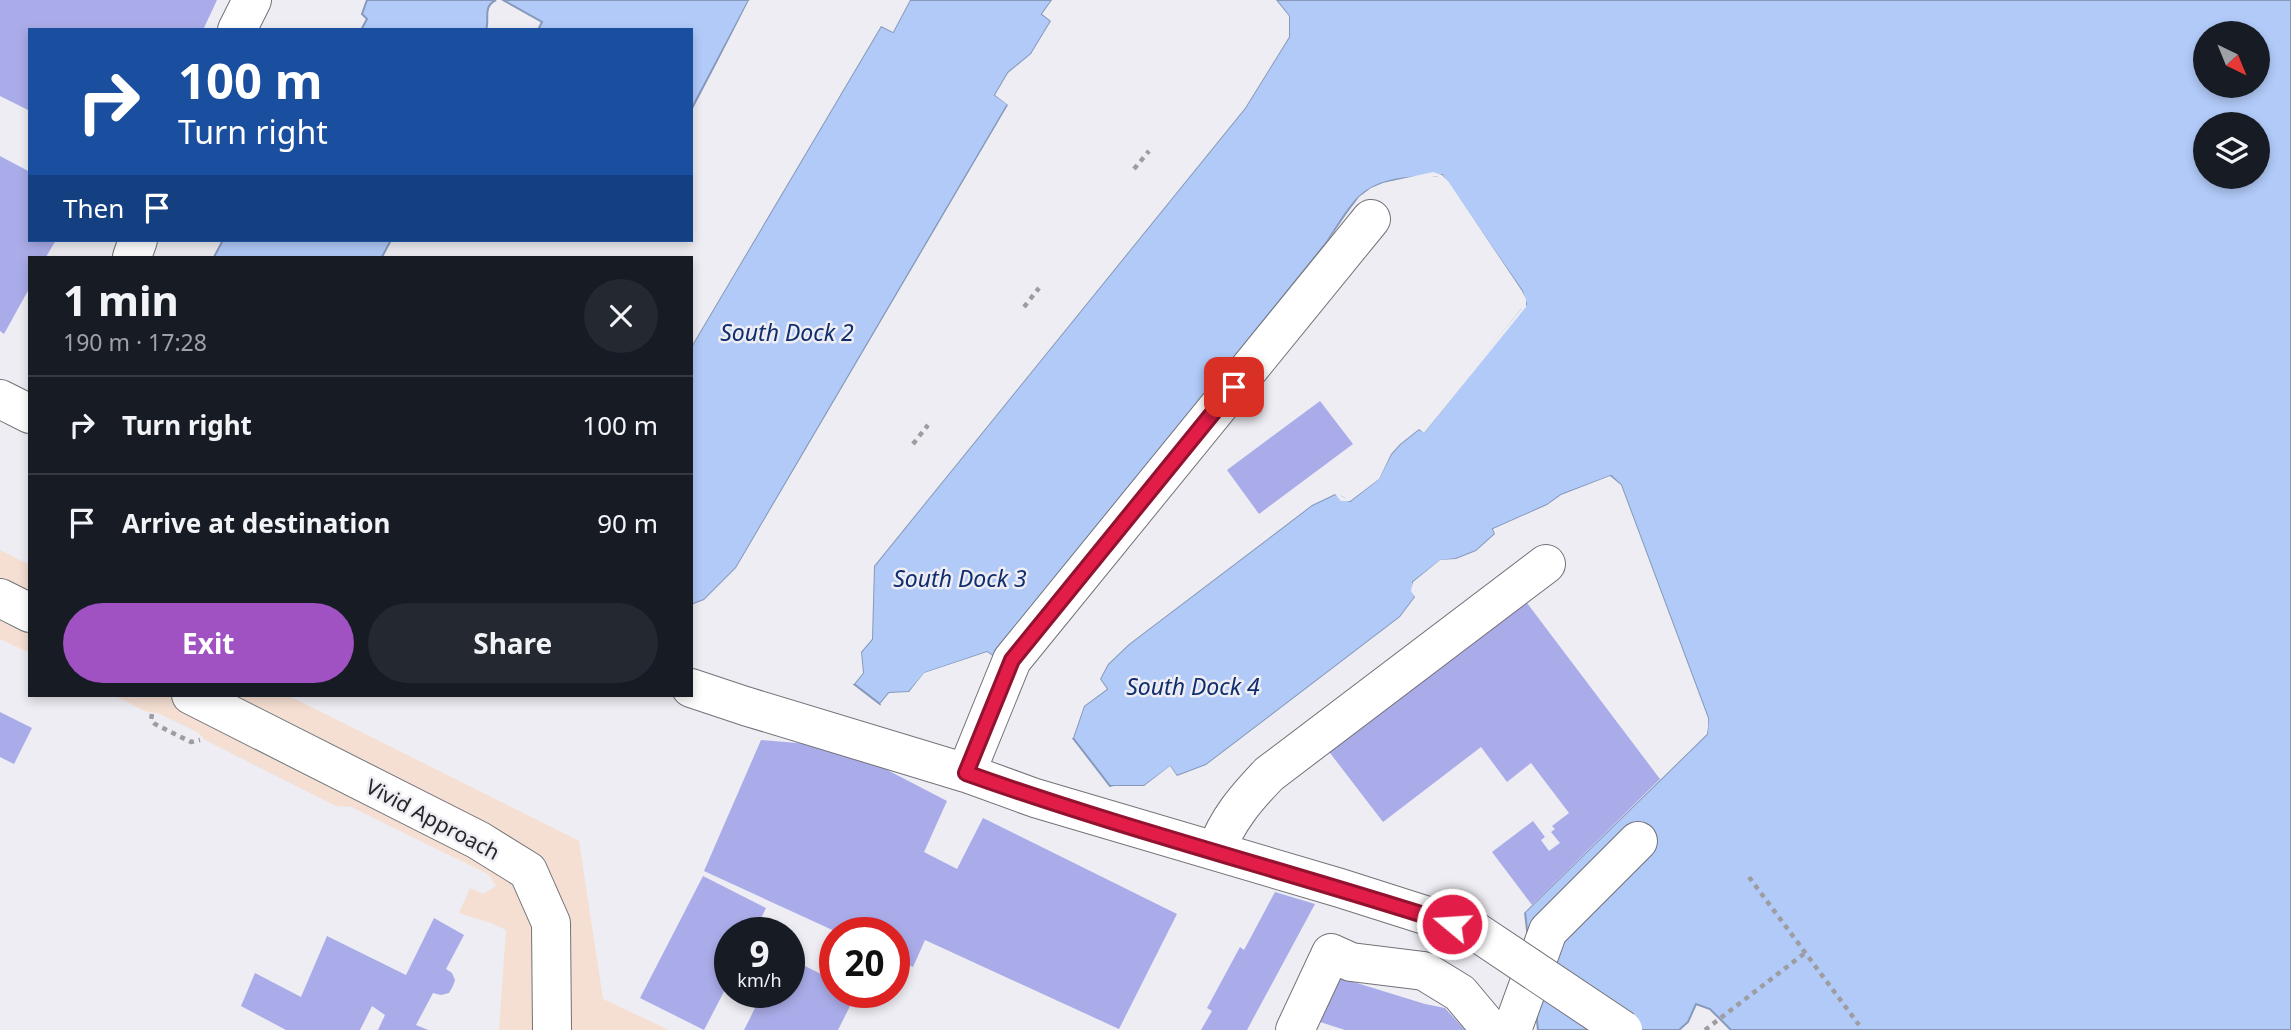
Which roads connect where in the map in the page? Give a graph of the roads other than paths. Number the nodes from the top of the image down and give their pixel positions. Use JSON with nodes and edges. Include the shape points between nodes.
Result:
{"nodes":[{"id":1,"x":252,"y":0,"type":"edge"},
{"id":2,"x":238,"y":28,"type":"edge"},
{"id":3,"x":1371,"y":219,"type":"dead end"},
{"id":4,"x":0,"y":399,"type":"edge"},
{"id":5,"x":28,"y":413,"type":"edge"},
{"id":6,"x":1546,"y":564,"type":"dead end"},
{"id":7,"x":0,"y":598,"type":"edge"},
{"id":8,"x":28,"y":612,"type":"edge"},
{"id":9,"x":693,"y":689,"type":"edge"},
{"id":10,"x":195,"y":697,"type":"edge"},
{"id":11,"x":966,"y":773,"type":"junction"},
{"id":12,"x":1638,"y":841,"type":"dead end"},
{"id":13,"x":1216,"y":851,"type":"junction"},
{"id":14,"x":552,"y":1030,"type":"edge"},
{"id":15,"x":1295,"y":1030,"type":"edge"},
{"id":16,"x":1491,"y":1030,"type":"edge"},
{"id":17,"x":1512,"y":1030,"type":"edge"},
{"id":18,"x":1623,"y":1030,"type":"edge"}],
"edges":[{"from":1,"to":2,"type":"street"},
{"from":3,"to":11,"type":"street","via":[[1012,660]]},
{"from":4,"to":5,"type":"street"},
{"from":6,"to":13,"type":"street","via":[[1269,775],[1235,812]]},
{"from":7,"to":8,"type":"street"},
{"from":9,"to":11,"type":"street"},
{"from":10,"to":14,"type":"street","name":"Vivid Approach","via":[[478,840],[528,871],[551,923]]},
{"from":11,"to":13,"type":"street"},
{"from":12,"to":17,"type":"street","via":[[1548,931]]},
{"from":13,"to":18,"type":"street","bridge":true,"via":[[1475,931]]},
{"from":15,"to":16,"type":"street","via":[[1331,953],[1351,962],[1424,971],[1460,993]]}]}
